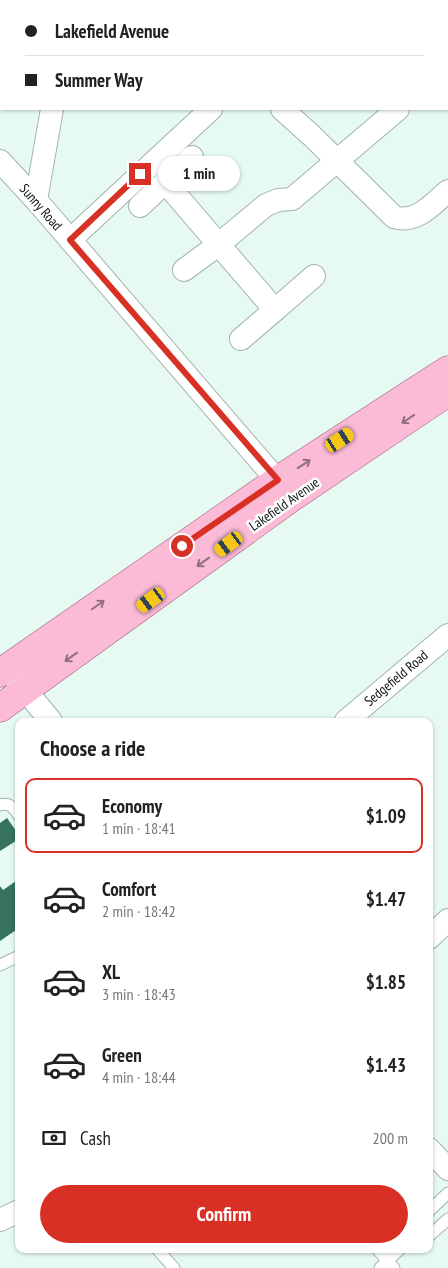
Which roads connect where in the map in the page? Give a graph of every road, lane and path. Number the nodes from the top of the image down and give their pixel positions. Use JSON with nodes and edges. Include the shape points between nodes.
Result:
{"nodes":[{"id":1,"x":52,"y":110,"type":"edge"},
{"id":2,"x":210,"y":110,"type":"edge"},
{"id":3,"x":283,"y":110,"type":"edge"},
{"id":4,"x":397,"y":110,"type":"edge"},
{"id":5,"x":192,"y":157,"type":"dead end"},
{"id":6,"x":0,"y":161,"type":"edge"},
{"id":7,"x":337,"y":162,"type":"junction"},
{"id":8,"x":165,"y":182,"type":"junction"},
{"id":9,"x":448,"y":191,"type":"edge"},
{"id":10,"x":36,"y":200,"type":"junction"},
{"id":11,"x":140,"y":206,"type":"dead end"},
{"id":12,"x":70,"y":240,"type":"junction"},
{"id":13,"x":218,"y":245,"type":"junction"},
{"id":14,"x":184,"y":270,"type":"dead end"},
{"id":15,"x":314,"y":276,"type":"dead end"},
{"id":16,"x":275,"y":310,"type":"junction"},
{"id":17,"x":241,"y":339,"type":"dead end"},
{"id":18,"x":448,"y":370,"type":"edge"},
{"id":19,"x":448,"y":392,"type":"edge"},
{"id":20,"x":285,"y":489,"type":"junction"},
{"id":21,"x":448,"y":635,"type":"edge"},
{"id":22,"x":4,"y":671,"type":"edge"},
{"id":23,"x":25,"y":690,"type":"junction"},
{"id":24,"x":0,"y":708,"type":"edge"},
{"id":25,"x":48,"y":718,"type":"edge"},
{"id":26,"x":350,"y":718,"type":"edge"},
{"id":27,"x":0,"y":805,"type":"edge"},
{"id":28,"x":15,"y":810,"type":"edge"},
{"id":29,"x":448,"y":920,"type":"edge"},
{"id":30,"x":433,"y":934,"type":"edge"},
{"id":31,"x":15,"y":958,"type":"edge"},
{"id":32,"x":0,"y":965,"type":"edge"},
{"id":33,"x":433,"y":1153,"type":"edge"},
{"id":34,"x":448,"y":1169,"type":"edge"},
{"id":35,"x":446,"y":1200,"type":"edge"},
{"id":36,"x":433,"y":1208,"type":"edge"},
{"id":37,"x":448,"y":1219,"type":"edge"},
{"id":38,"x":433,"y":1232,"type":"edge"},
{"id":39,"x":161,"y":1253,"type":"edge"},
{"id":40,"x":380,"y":1253,"type":"edge"},
{"id":41,"x":397,"y":1253,"type":"edge"},
{"id":42,"x":388,"y":1266,"type":"edge"},
{"id":43,"x":174,"y":1268,"type":"edge"}],
"edges":[{"from":1,"to":10,"type":"street"},
{"from":2,"to":12,"type":"street"},
{"from":3,"to":7,"type":"street"},
{"from":4,"to":7,"type":"street"},
{"from":5,"to":8,"type":"street"},
{"from":6,"to":10,"type":"street","name":"Sunny Road"},
{"from":7,"to":9,"type":"street","via":[[401,220],[418,216]]},
{"from":7,"to":13,"type":"street","via":[[292,199],[266,205]]},
{"from":8,"to":11,"type":"street"},
{"from":8,"to":13,"type":"street"},
{"from":10,"to":12,"type":"street","name":"Sunny Road"},
{"from":12,"to":20,"type":"street","name":"Sunny Road"},
{"from":13,"to":14,"type":"street"},
{"from":13,"to":16,"type":"street"},
{"from":15,"to":16,"type":"street"},
{"from":16,"to":17,"type":"street"},
{"from":20,"to":18,"type":"main road","name":"Lakefield Avenue","one_way":true},
{"from":19,"to":20,"type":"main road","name":"Lakefield Avenue","one_way":true},
{"from":22,"to":20,"type":"main road","name":"Lakefield Avenue","one_way":true},
{"from":20,"to":23,"type":"main road","name":"Lakefield Avenue","one_way":true},
{"from":21,"to":26,"type":"street","name":"Sedgefield Road"},
{"from":22,"to":23,"type":"street"},
{"from":23,"to":24,"type":"main road","name":"Lakefield Avenue"},
{"from":23,"to":25,"type":"street"},
{"from":27,"to":28,"type":"lane","via":[[8,804]]},
{"from":29,"to":30,"type":"street"},
{"from":31,"to":32,"type":"lane"},
{"from":33,"to":34,"type":"street"},
{"from":35,"to":36,"type":"lane"},
{"from":37,"to":38,"type":"lane"},
{"from":39,"to":43,"type":"lane"},
{"from":40,"to":42,"type":"lane"},
{"from":41,"to":42,"type":"lane"}]}
